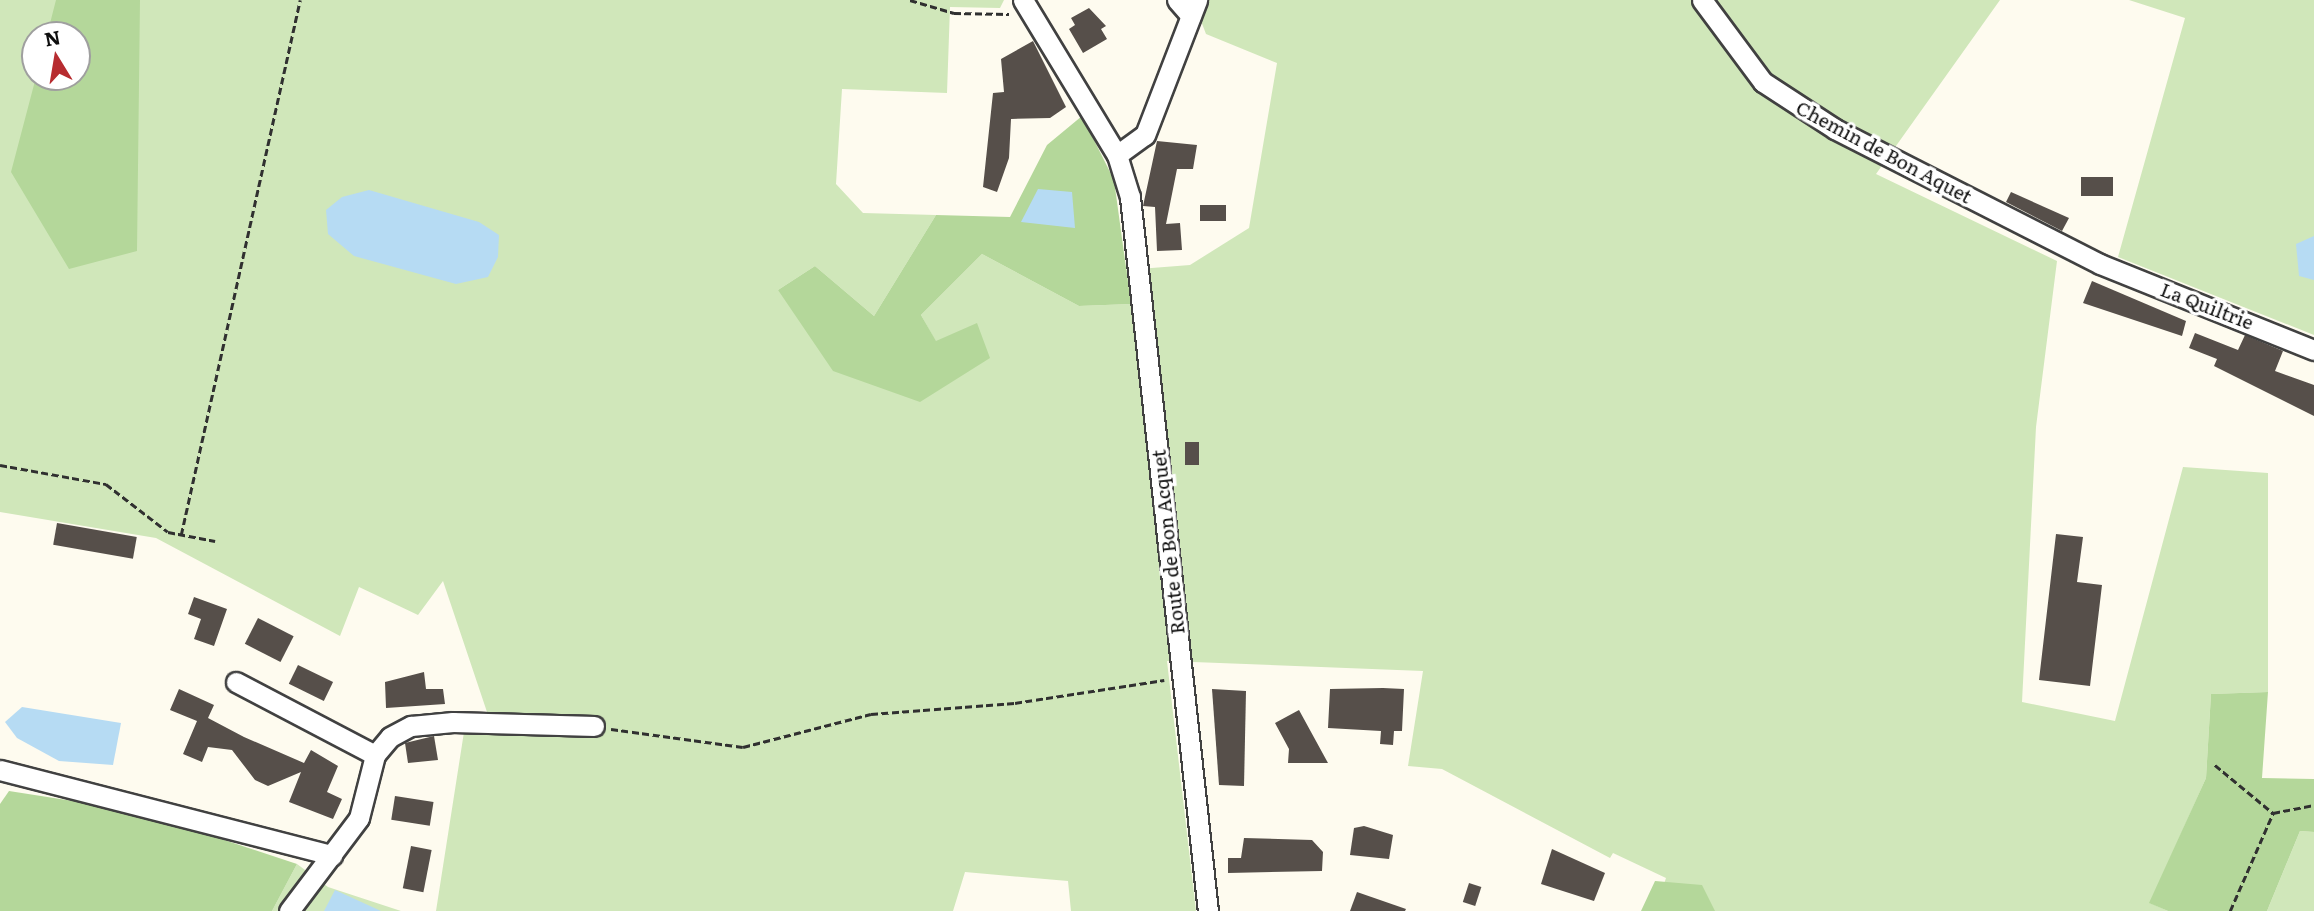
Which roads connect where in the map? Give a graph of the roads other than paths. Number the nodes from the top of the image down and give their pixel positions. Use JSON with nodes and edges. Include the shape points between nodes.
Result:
{"nodes":[{"id":1,"x":1177,"y":0,"type":"edge"},
{"id":2,"x":1702,"y":0,"type":"edge"},
{"id":3,"x":1027,"y":7,"type":"edge"},
{"id":4,"x":1194,"y":8,"type":"edge"},
{"id":5,"x":1118,"y":155,"type":"junction"},
{"id":6,"x":2100,"y":264,"type":"joint"},
{"id":7,"x":2314,"y":350,"type":"edge"},
{"id":8,"x":236,"y":682,"type":"dead end"},
{"id":9,"x":594,"y":726,"type":"road end"},
{"id":10,"x":375,"y":755,"type":"junction"},
{"id":11,"x":0,"y":770,"type":"edge"},
{"id":12,"x":332,"y":855,"type":"junction"},
{"id":13,"x":289,"y":911,"type":"edge"},
{"id":14,"x":1208,"y":911,"type":"edge"}],
"edges":[{"from":1,"to":4,"type":"street"},
{"from":2,"to":6,"type":"street","name":"Chemin de Bon Aquet","via":[[1763,82],[1791,103]]},
{"from":3,"to":5,"type":"street","name":"Route de Bon Acquet"},
{"from":4,"to":5,"type":"street","via":[[1145,135]]},
{"from":5,"to":14,"type":"street","name":"Route de Bon Acquet","via":[[1125,174]]},
{"from":6,"to":7,"type":"street","name":"La Quiltrie"},
{"from":8,"to":10,"type":"street"},
{"from":9,"to":10,"type":"street","via":[[453,722],[411,726]]},
{"from":10,"to":12,"type":"street","via":[[359,818]]},
{"from":11,"to":12,"type":"street"},
{"from":12,"to":13,"type":"street"}]}
